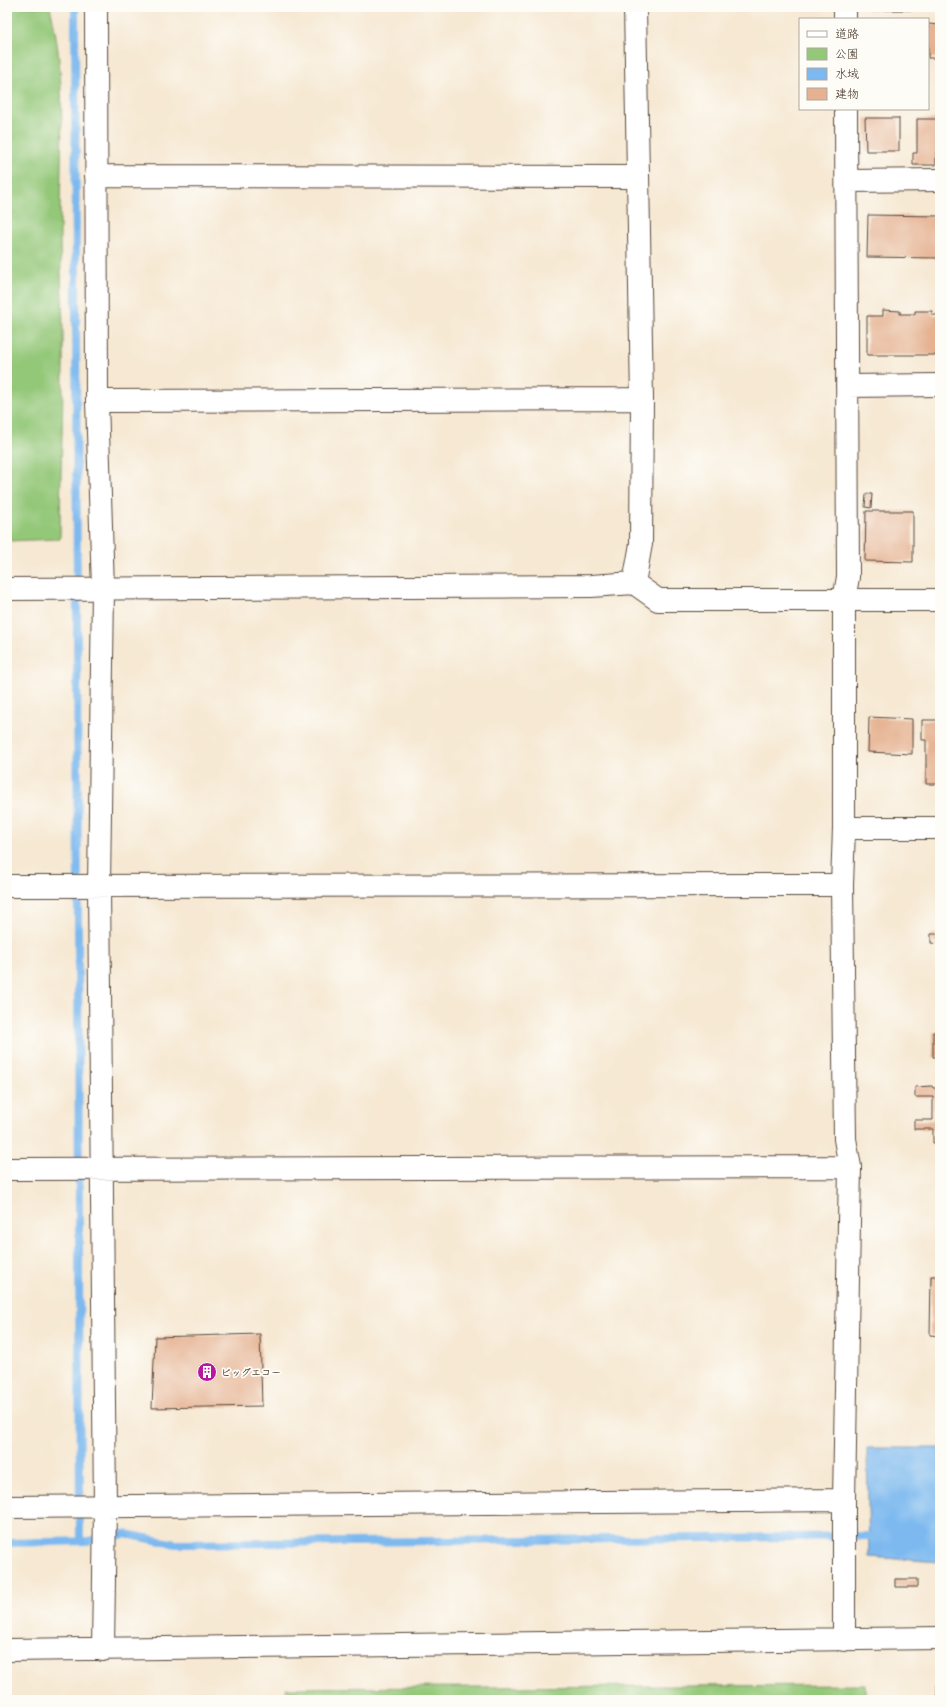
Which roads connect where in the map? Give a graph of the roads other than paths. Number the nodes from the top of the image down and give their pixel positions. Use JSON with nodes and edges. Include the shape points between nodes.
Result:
{"nodes":[{"id":1,"x":96,"y":7,"type":"edge"},
{"id":2,"x":635,"y":7,"type":"edge"},
{"id":3,"x":844,"y":7,"type":"edge"},
{"id":4,"x":845,"y":18,"type":"edge"},
{"id":5,"x":846,"y":110,"type":"edge"},
{"id":6,"x":96,"y":176,"type":"junction"},
{"id":7,"x":638,"y":177,"type":"junction"},
{"id":8,"x":940,"y":180,"type":"edge"},
{"id":9,"x":848,"y":181,"type":"junction"},
{"id":10,"x":940,"y":385,"type":"edge"},
{"id":11,"x":847,"y":386,"type":"junction"},
{"id":12,"x":642,"y":399,"type":"junction"},
{"id":13,"x":97,"y":401,"type":"junction"},
{"id":14,"x":634,"y":583,"type":"junction"},
{"id":15,"x":95,"y":589,"type":"junction"},
{"id":16,"x":7,"y":590,"type":"edge"},
{"id":17,"x":844,"y":600,"type":"junction"},
{"id":18,"x":940,"y":600,"type":"edge"},
{"id":19,"x":844,"y":828,"type":"junction"},
{"id":20,"x":940,"y":828,"type":"edge"},
{"id":21,"x":842,"y":885,"type":"junction"},
{"id":22,"x":7,"y":886,"type":"edge"},
{"id":23,"x":94,"y":887,"type":"junction"},
{"id":24,"x":850,"y":1167,"type":"junction"},
{"id":25,"x":7,"y":1169,"type":"edge"},
{"id":26,"x":96,"y":1169,"type":"junction"},
{"id":27,"x":844,"y":1500,"type":"junction"},
{"id":28,"x":98,"y":1506,"type":"junction"},
{"id":29,"x":7,"y":1507,"type":"edge"},
{"id":30,"x":940,"y":1638,"type":"edge"},
{"id":31,"x":844,"y":1640,"type":"junction"},
{"id":32,"x":7,"y":1650,"type":"edge"},
{"id":33,"x":104,"y":1650,"type":"junction"}],
"edges":[{"from":1,"to":6,"type":"street"},
{"from":2,"to":7,"type":"street"},
{"from":3,"to":4,"type":"street"},
{"from":5,"to":9,"type":"street"},
{"from":6,"to":7,"type":"street"},
{"from":6,"to":13,"type":"street"},
{"from":7,"to":12,"type":"street"},
{"from":8,"to":9,"type":"street"},
{"from":9,"to":11,"type":"street"},
{"from":10,"to":11,"type":"street"},
{"from":11,"to":17,"type":"street","via":[[848,577]]},
{"from":12,"to":13,"type":"street"},
{"from":12,"to":14,"type":"street","via":[[641,544]]},
{"from":13,"to":15,"type":"street"},
{"from":14,"to":15,"type":"street","via":[[591,586]]},
{"from":14,"to":17,"type":"street","via":[[658,600]]},
{"from":15,"to":16,"type":"street"},
{"from":15,"to":23,"type":"street"},
{"from":17,"to":18,"type":"street"},
{"from":17,"to":19,"type":"street"},
{"from":19,"to":20,"type":"street"},
{"from":19,"to":21,"type":"street"},
{"from":21,"to":23,"type":"street"},
{"from":21,"to":24,"type":"street","via":[[845,1139]]},
{"from":22,"to":23,"type":"street"},
{"from":23,"to":26,"type":"street"},
{"from":24,"to":26,"type":"street"},
{"from":24,"to":27,"type":"street"},
{"from":25,"to":26,"type":"street"},
{"from":26,"to":28,"type":"street"},
{"from":27,"to":28,"type":"street"},
{"from":27,"to":31,"type":"street"},
{"from":28,"to":29,"type":"street"},
{"from":28,"to":33,"type":"street","via":[[104,1529]]},
{"from":30,"to":31,"type":"street"},
{"from":31,"to":33,"type":"street"},
{"from":32,"to":33,"type":"street"}]}
